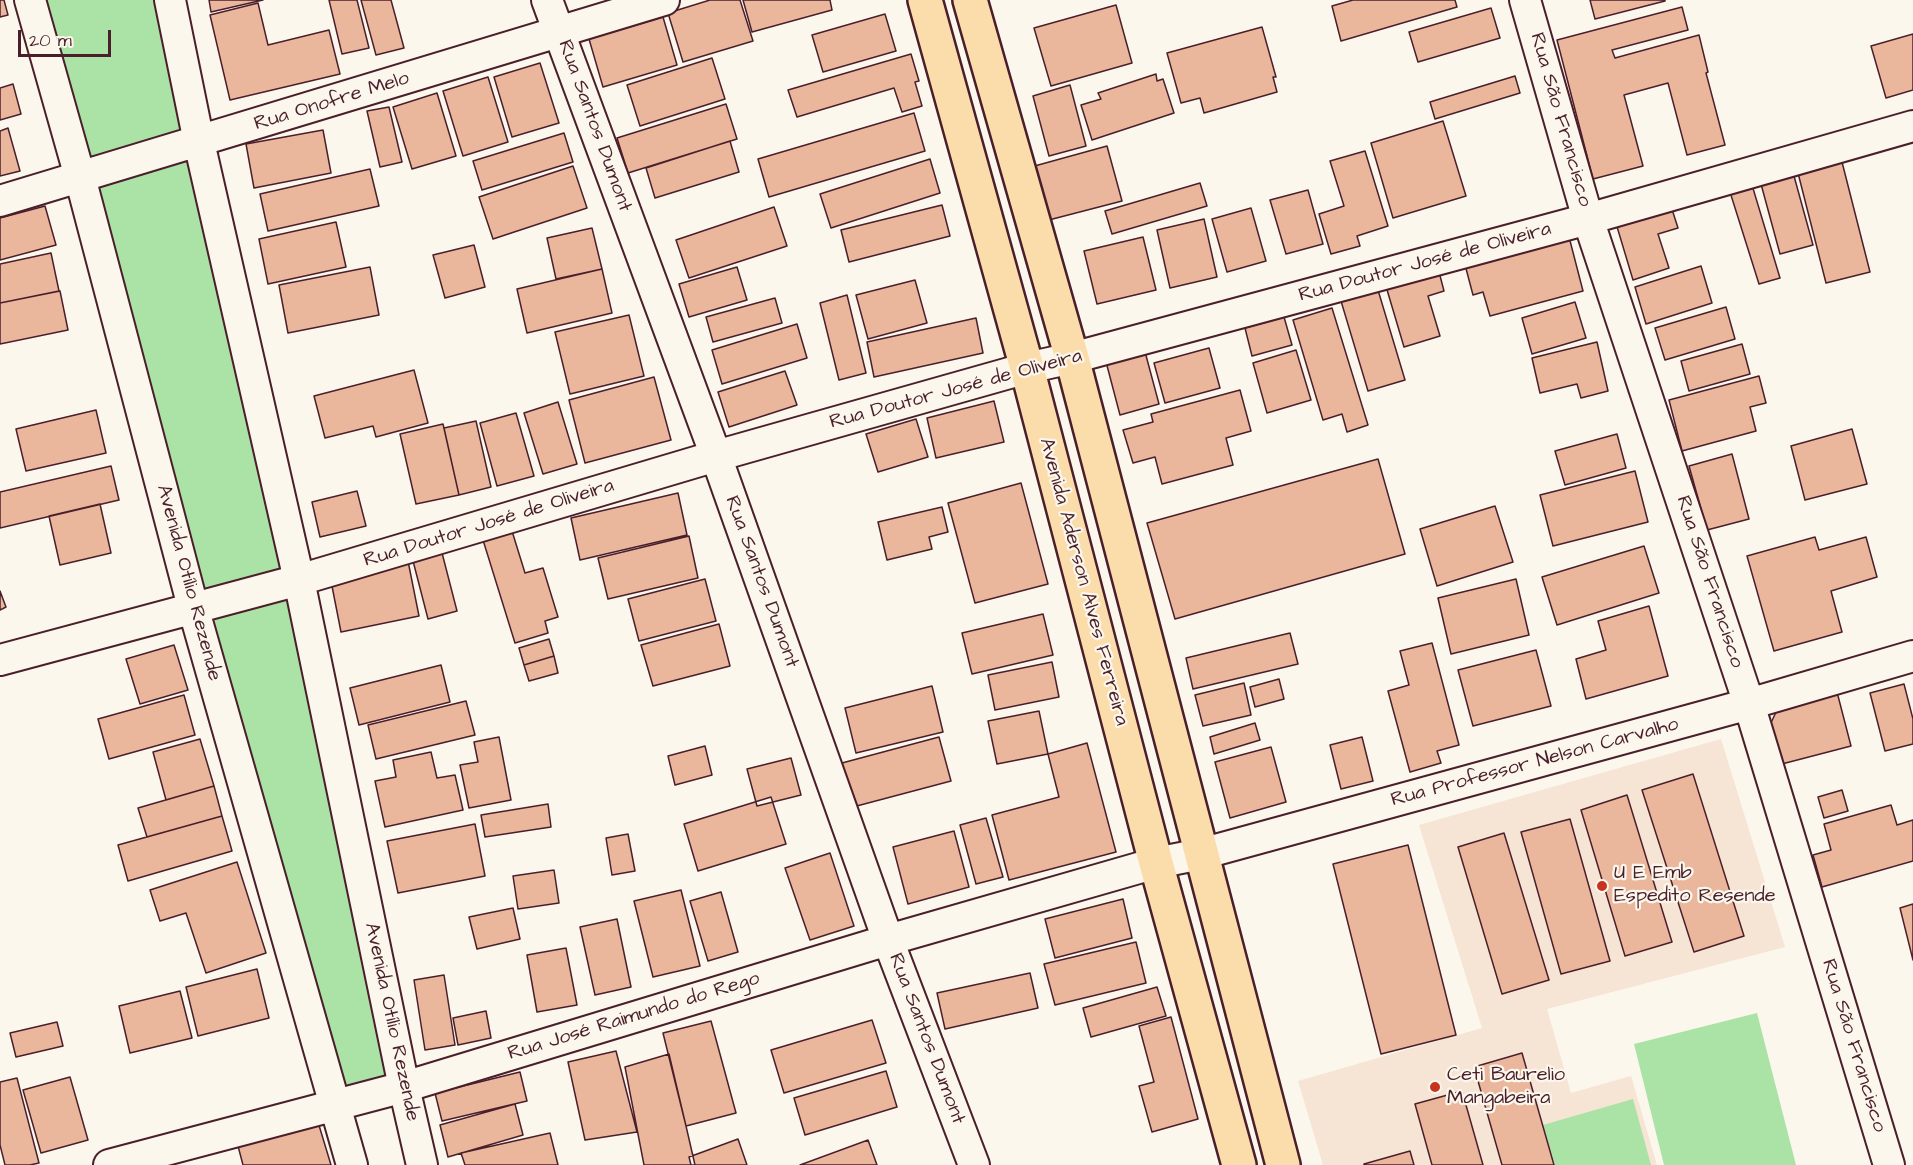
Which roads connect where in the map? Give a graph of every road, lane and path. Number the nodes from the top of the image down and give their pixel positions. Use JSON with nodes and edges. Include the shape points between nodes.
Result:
{"nodes":[{"id":1,"x":30,"y":0,"type":"edge"},
{"id":2,"x":170,"y":0,"type":"edge"},
{"id":3,"x":547,"y":0,"type":"edge"},
{"id":4,"x":664,"y":0,"type":"edge"},
{"id":5,"x":925,"y":0,"type":"edge"},
{"id":6,"x":970,"y":0,"type":"edge"},
{"id":7,"x":1525,"y":0,"type":"edge"},
{"id":8,"x":560,"y":33,"type":"junction"},
{"id":9,"x":1913,"y":126,"type":"edge"},
{"id":10,"x":199,"y":142,"type":"junction"},
{"id":11,"x":80,"y":177,"type":"junction"},
{"id":12,"x":1025,"y":193,"type":"junction"},
{"id":13,"x":0,"y":201,"type":"edge"},
{"id":14,"x":982,"y":206,"type":"junction"},
{"id":15,"x":1588,"y":219,"type":"junction"},
{"id":16,"x":1072,"y":358,"type":"junction"},
{"id":17,"x":1027,"y":368,"type":"junction"},
{"id":18,"x":716,"y":456,"type":"junction"},
{"id":19,"x":299,"y":580,"type":"junction"},
{"id":20,"x":193,"y":607,"type":"junction"},
{"id":21,"x":1913,"y":656,"type":"edge"},
{"id":22,"x":0,"y":660,"type":"edge"},
{"id":23,"x":1749,"y":704,"type":"junction"},
{"id":24,"x":1201,"y":854,"type":"junction"},
{"id":25,"x":1156,"y":863,"type":"junction"},
{"id":26,"x":888,"y":940,"type":"junction"},
{"id":27,"x":404,"y":1088,"type":"junction"},
{"id":28,"x":336,"y":1105,"type":"junction"},
{"id":29,"x":110,"y":1165,"type":"edge"},
{"id":30,"x":352,"y":1165,"type":"edge"},
{"id":31,"x":422,"y":1165,"type":"edge"},
{"id":32,"x":974,"y":1165,"type":"edge"},
{"id":33,"x":1239,"y":1165,"type":"edge"},
{"id":34,"x":1283,"y":1165,"type":"edge"},
{"id":35,"x":1889,"y":1165,"type":"edge"}],
"edges":[{"from":1,"to":11,"type":"street","name":"Avenida Otílio Rezende"},
{"from":2,"to":10,"type":"street","name":"Avenida Otílio Rezende"},
{"from":3,"to":8,"type":"street","name":"Rua Santos Dumont"},
{"from":4,"to":8,"type":"street","name":"Rua Onofre Melo"},
{"from":5,"to":14,"type":"main road","name":"Avenida Aderson Alves Ferreira"},
{"from":6,"to":12,"type":"main road"},
{"from":7,"to":15,"type":"street","name":"Rua São Francisco"},
{"from":8,"to":10,"type":"street","name":"Rua Onofre Melo"},
{"from":8,"to":18,"type":"street","name":"Rua Santos Dumont"},
{"from":9,"to":15,"type":"street","name":"Rua Doutor José de Oliveira"},
{"from":10,"to":11,"type":"street","name":"Rua Onofre Melo"},
{"from":10,"to":19,"type":"street","name":"Avenida Otílio Rezende"},
{"from":11,"to":13,"type":"street","name":"Rua Onofre Melo"},
{"from":11,"to":20,"type":"street","name":"Avenida Otílio Rezende"},
{"from":12,"to":14,"type":"main road"},
{"from":12,"to":16,"type":"main road"},
{"from":14,"to":17,"type":"main road","name":"Avenida Aderson Alves Ferreira"},
{"from":15,"to":16,"type":"street","name":"Rua Doutor José de Oliveira"},
{"from":15,"to":23,"type":"street","name":"Rua São Francisco"},
{"from":16,"to":17,"type":"street","name":"Rua Doutor José de Oliveira"},
{"from":16,"to":24,"type":"main road"},
{"from":17,"to":18,"type":"street","name":"Rua Doutor José de Oliveira"},
{"from":17,"to":25,"type":"main road","name":"Avenida Aderson Alves Ferreira"},
{"from":18,"to":19,"type":"street","name":"Rua Doutor José de Oliveira"},
{"from":18,"to":26,"type":"street","name":"Rua Santos Dumont"},
{"from":19,"to":20,"type":"street","name":"Rua Doutor José de Oliveira"},
{"from":19,"to":27,"type":"street","name":"Avenida Otílio Rezende"},
{"from":20,"to":22,"type":"street","name":"Rua Doutor José de Oliveira"},
{"from":20,"to":28,"type":"street","name":"Avenida Otílio Rezende"},
{"from":21,"to":23,"type":"street","name":"Rua Professor Nelson Carvalho"},
{"from":23,"to":24,"type":"street","name":"Rua Professor Nelson Carvalho"},
{"from":23,"to":35,"type":"street","name":"Rua São Francisco"},
{"from":24,"to":25,"type":"street","name":"Rua Professor Nelson Carvalho"},
{"from":24,"to":34,"type":"main road"},
{"from":25,"to":26,"type":"street","name":"Rua José Raimundo do Rego"},
{"from":25,"to":33,"type":"main road","name":"Avenida Aderson Alves Ferreira"},
{"from":26,"to":27,"type":"street","name":"Rua José Raimundo do Rego"},
{"from":26,"to":32,"type":"street","name":"Rua Santos Dumont"},
{"from":27,"to":28,"type":"street","name":"Rua José Raimundo do Rego"},
{"from":27,"to":31,"type":"street","name":"Avenida Otílio Rezende"},
{"from":28,"to":29,"type":"street","name":"Rua José Raimundo do Rego"},
{"from":28,"to":30,"type":"street","name":"Avenida Otílio Rezende"}]}
